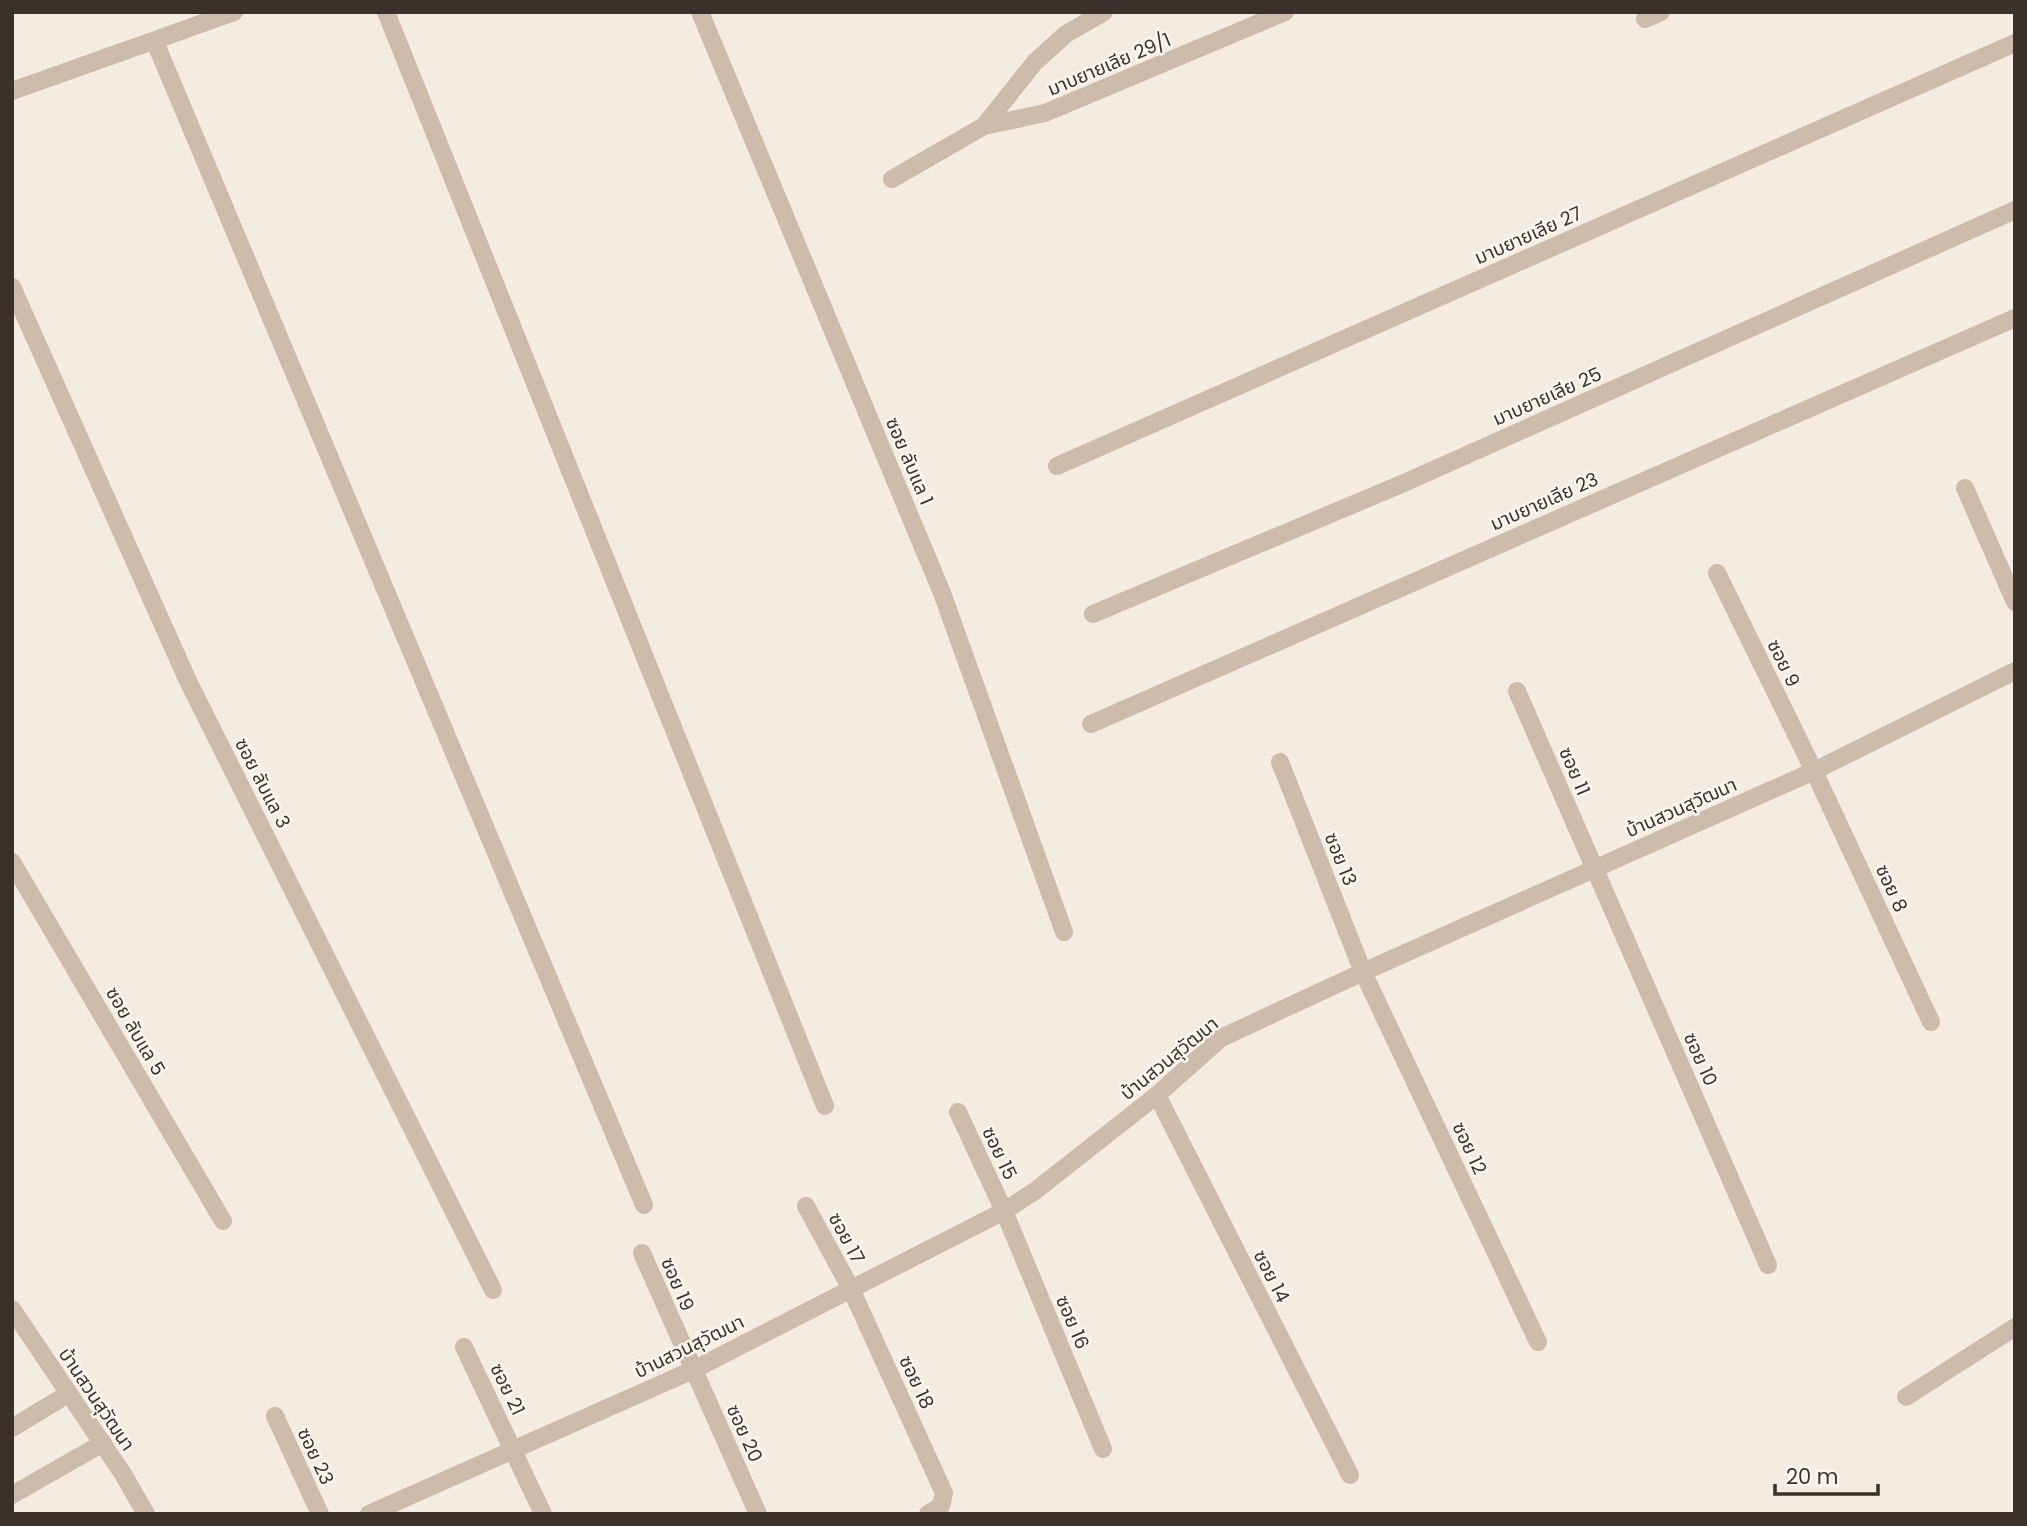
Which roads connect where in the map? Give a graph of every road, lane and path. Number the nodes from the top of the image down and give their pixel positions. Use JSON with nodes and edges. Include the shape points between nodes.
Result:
{"nodes":[{"id":1,"x":234,"y":12,"type":"edge"},
{"id":2,"x":386,"y":12,"type":"edge"},
{"id":3,"x":700,"y":12,"type":"edge"},
{"id":4,"x":1104,"y":12,"type":"edge"},
{"id":5,"x":1284,"y":12,"type":"edge"},
{"id":6,"x":155,"y":42,"type":"junction"},
{"id":7,"x":2015,"y":43,"type":"edge"},
{"id":8,"x":12,"y":91,"type":"edge"},
{"id":9,"x":984,"y":126,"type":"junction"},
{"id":10,"x":892,"y":179,"type":"dead end"},
{"id":11,"x":2015,"y":210,"type":"edge"},
{"id":12,"x":12,"y":287,"type":"edge"},
{"id":13,"x":2015,"y":318,"type":"edge"},
{"id":14,"x":1057,"y":466,"type":"dead end"},
{"id":15,"x":1965,"y":488,"type":"dead end"},
{"id":16,"x":1717,"y":573,"type":"dead end"},
{"id":17,"x":2015,"y":602,"type":"edge"},
{"id":18,"x":1093,"y":614,"type":"dead end"},
{"id":19,"x":2015,"y":671,"type":"edge"},
{"id":20,"x":1517,"y":691,"type":"dead end"},
{"id":21,"x":1091,"y":724,"type":"dead end"},
{"id":22,"x":1280,"y":762,"type":"dead end"},
{"id":23,"x":1814,"y":771,"type":"junction"},
{"id":24,"x":12,"y":862,"type":"edge"},
{"id":25,"x":1595,"y":869,"type":"junction"},
{"id":26,"x":1065,"y":932,"type":"dead end"},
{"id":27,"x":1363,"y":972,"type":"junction"},
{"id":28,"x":1931,"y":1022,"type":"dead end"},
{"id":29,"x":1157,"y":1095,"type":"junction"},
{"id":30,"x":825,"y":1106,"type":"dead end"},
{"id":31,"x":958,"y":1112,"type":"dead end"},
{"id":32,"x":644,"y":1205,"type":"dead end"},
{"id":33,"x":806,"y":1206,"type":"dead end"},
{"id":34,"x":1004,"y":1211,"type":"junction"},
{"id":35,"x":223,"y":1221,"type":"dead end"},
{"id":36,"x":642,"y":1253,"type":"dead end"},
{"id":37,"x":1768,"y":1265,"type":"dead end"},
{"id":38,"x":851,"y":1289,"type":"junction"},
{"id":39,"x":493,"y":1290,"type":"dead end"},
{"id":40,"x":12,"y":1309,"type":"edge"},
{"id":41,"x":2015,"y":1327,"type":"edge"},
{"id":42,"x":1538,"y":1342,"type":"dead end"},
{"id":43,"x":464,"y":1347,"type":"dead end"},
{"id":44,"x":693,"y":1370,"type":"junction"},
{"id":45,"x":68,"y":1394,"type":"junction"},
{"id":46,"x":1906,"y":1397,"type":"dead end"},
{"id":47,"x":275,"y":1416,"type":"dead end"},
{"id":48,"x":12,"y":1428,"type":"edge"},
{"id":49,"x":103,"y":1443,"type":"junction"},
{"id":50,"x":514,"y":1449,"type":"junction"},
{"id":51,"x":1103,"y":1449,"type":"dead end"},
{"id":52,"x":1350,"y":1475,"type":"dead end"},
{"id":53,"x":12,"y":1494,"type":"edge"},
{"id":54,"x":146,"y":1514,"type":"edge"},
{"id":55,"x":320,"y":1514,"type":"edge"},
{"id":56,"x":369,"y":1514,"type":"edge"},
{"id":57,"x":543,"y":1514,"type":"edge"},
{"id":58,"x":758,"y":1514,"type":"edge"},
{"id":59,"x":928,"y":1514,"type":"edge"}],
"edges":[{"from":1,"to":6,"type":"street"},
{"from":2,"to":30,"type":"street"},
{"from":3,"to":26,"type":"street","name":"ซอย ลับแล 1","via":[[942,593]]},
{"from":4,"to":9,"type":"street","via":[[1066,34],[1035,62]]},
{"from":5,"to":9,"type":"street","name":"มาบยายเลีย 29/1","via":[[1045,113]]},
{"from":6,"to":8,"type":"street"},
{"from":6,"to":32,"type":"street"},
{"from":7,"to":14,"type":"street","name":"มาบยายเลีย 27"},
{"from":9,"to":10,"type":"street"},
{"from":11,"to":18,"type":"street","name":"มาบยายเลีย 25","via":[[1404,483]]},
{"from":12,"to":39,"type":"street","name":"ซอย ลับแล 3","via":[[188,681]]},
{"from":13,"to":21,"type":"street","name":"มาบยายเลีย 23"},
{"from":15,"to":17,"type":"street"},
{"from":16,"to":23,"type":"street","name":"ซอย 9"},
{"from":19,"to":23,"type":"street","name":"บ้านสวนสุวัฒนา"},
{"from":20,"to":25,"type":"street","name":"ซอย 11"},
{"from":22,"to":27,"type":"street","name":"ซอย 13"},
{"from":23,"to":25,"type":"street","name":"บ้านสวนสุวัฒนา"},
{"from":23,"to":28,"type":"street","name":"ซอย 8"},
{"from":24,"to":35,"type":"street","name":"ซอย ลับแล 5"},
{"from":25,"to":27,"type":"street","name":"บ้านสวนสุวัฒนา"},
{"from":25,"to":37,"type":"street","name":"ซอย 10"},
{"from":27,"to":29,"type":"street","name":"บ้านสวนสุวัฒนา","via":[[1221,1038]]},
{"from":27,"to":42,"type":"street","name":"ซอย 12"},
{"from":29,"to":34,"type":"street","name":"บ้านสวนสุวัฒนา"},
{"from":29,"to":52,"type":"street","name":"ซอย 14"},
{"from":31,"to":34,"type":"street","name":"ซอย 15"},
{"from":33,"to":38,"type":"street","name":"ซอย 17"},
{"from":34,"to":38,"type":"street","name":"บ้านสวนสุวัฒนา"},
{"from":34,"to":51,"type":"street","name":"ซอย 16"},
{"from":36,"to":44,"type":"street","name":"ซอย 19"},
{"from":38,"to":44,"type":"street","name":"บ้านสวนสุวัฒนา"},
{"from":38,"to":59,"type":"street","name":"ซอย 18","via":[[944,1493],[941,1506]]},
{"from":40,"to":45,"type":"street","name":"บ้านสวนสุวัฒนา"},
{"from":41,"to":46,"type":"street"},
{"from":43,"to":50,"type":"street","name":"ซอย 21"},
{"from":44,"to":50,"type":"street","name":"บ้านสวนสุวัฒนา"},
{"from":44,"to":58,"type":"street","name":"ซอย 20"},
{"from":45,"to":48,"type":"street"},
{"from":45,"to":49,"type":"street","name":"บ้านสวนสุวัฒนา"},
{"from":47,"to":55,"type":"street","name":"ซอย 23"},
{"from":49,"to":53,"type":"street"},
{"from":49,"to":54,"type":"street","name":"บ้านสวนสุวัฒนา"},
{"from":50,"to":56,"type":"street","name":"บ้านสวนสุวัฒนา"},
{"from":50,"to":57,"type":"street","name":"ซอย 21"}]}
